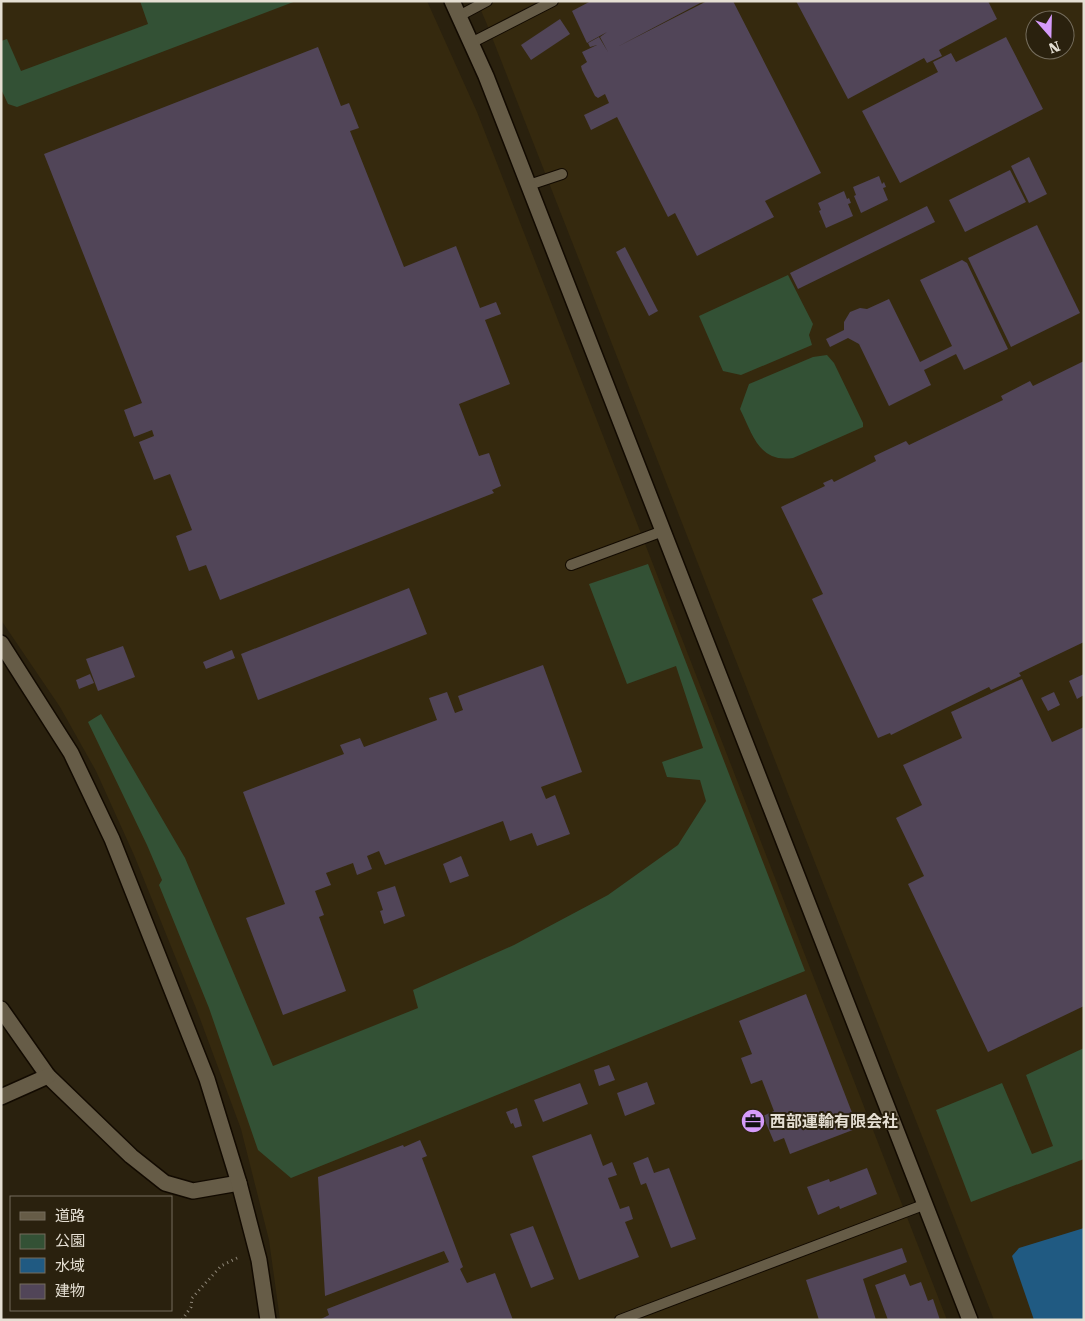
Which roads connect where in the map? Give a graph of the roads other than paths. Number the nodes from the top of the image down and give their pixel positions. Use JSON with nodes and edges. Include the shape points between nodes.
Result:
{"nodes":[{"id":1,"x":452,"y":1,"type":"edge"},
{"id":2,"x":487,"y":1,"type":"edge"},
{"id":3,"x":553,"y":1,"type":"edge"},
{"id":4,"x":459,"y":16,"type":"junction"},
{"id":5,"x":471,"y":43,"type":"junction"},
{"id":6,"x":562,"y":174,"type":"dead end"},
{"id":7,"x":529,"y":185,"type":"junction"},
{"id":8,"x":663,"y":531,"type":"junction"},
{"id":9,"x":572,"y":565,"type":"dead end"},
{"id":10,"x":1,"y":643,"type":"edge"},
{"id":11,"x":1,"y":1009,"type":"edge"},
{"id":12,"x":48,"y":1076,"type":"junction"},
{"id":13,"x":1,"y":1097,"type":"edge"},
{"id":14,"x":239,"y":1183,"type":"junction"},
{"id":15,"x":926,"y":1204,"type":"junction"},
{"id":16,"x":268,"y":1320,"type":"edge"},
{"id":17,"x":620,"y":1320,"type":"edge"},
{"id":18,"x":970,"y":1320,"type":"edge"}],
"edges":[{"from":1,"to":4,"type":"street"},
{"from":2,"to":4,"type":"lane"},
{"from":3,"to":5,"type":"lane"},
{"from":4,"to":5,"type":"street"},
{"from":5,"to":7,"type":"street"},
{"from":6,"to":7,"type":"lane"},
{"from":7,"to":8,"type":"street"},
{"from":8,"to":9,"type":"lane"},
{"from":8,"to":15,"type":"street"},
{"from":10,"to":14,"type":"street","via":[[71,753],[112,839],[207,1079]]},
{"from":11,"to":12,"type":"street"},
{"from":12,"to":13,"type":"street"},
{"from":12,"to":14,"type":"street","via":[[131,1156],[167,1185],[193,1191]]},
{"from":14,"to":16,"type":"street","via":[[256,1248]]},
{"from":15,"to":17,"type":"lane"},
{"from":15,"to":18,"type":"street"}]}
